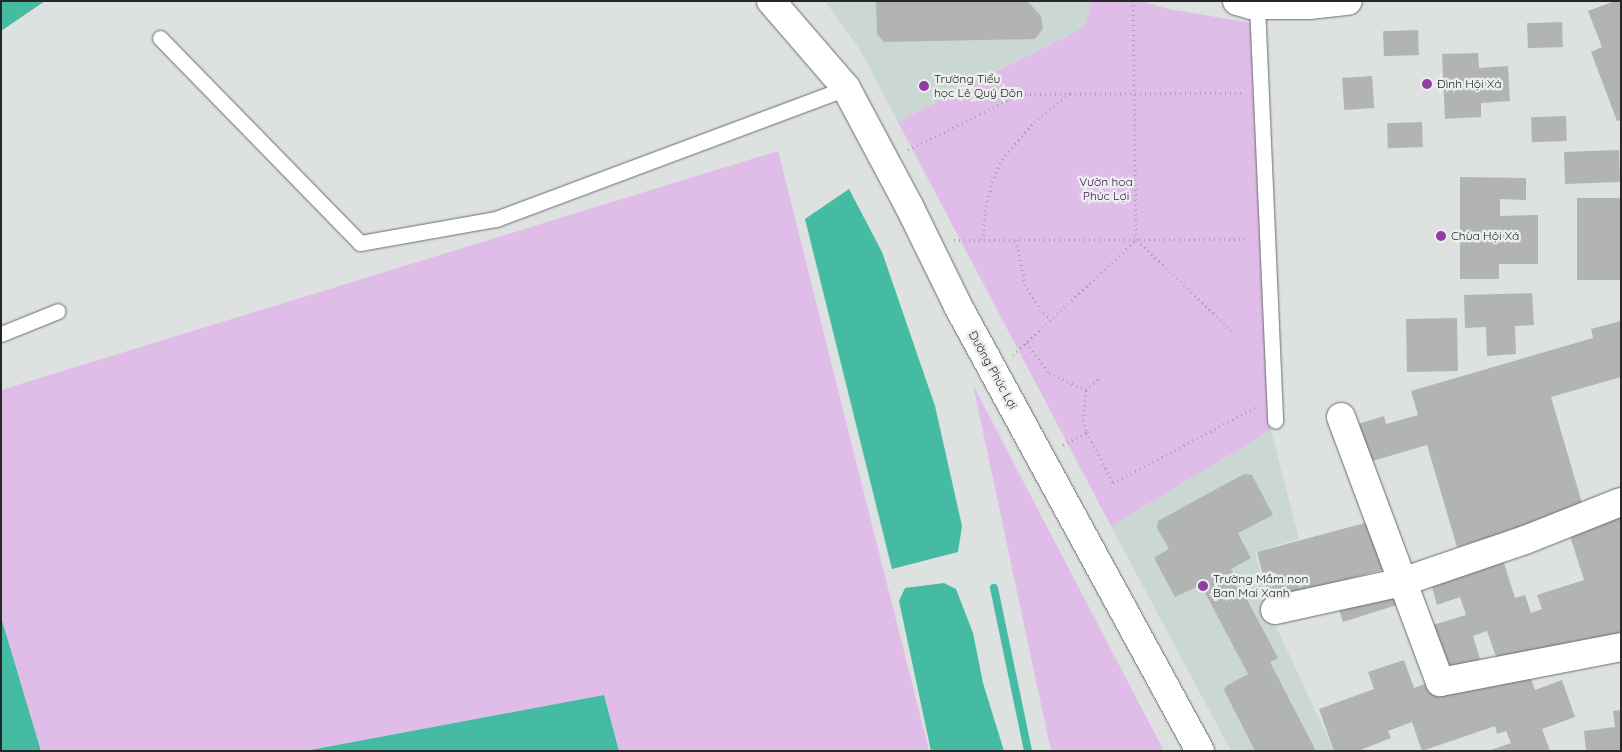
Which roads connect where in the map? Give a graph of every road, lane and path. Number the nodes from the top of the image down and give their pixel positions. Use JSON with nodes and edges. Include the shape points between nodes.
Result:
{"nodes":[{"id":1,"x":771,"y":1,"type":"edge"},
{"id":2,"x":1132,"y":1,"type":"edge"},
{"id":3,"x":1348,"y":1,"type":"edge"},
{"id":4,"x":1247,"y":3,"type":"edge"},
{"id":5,"x":160,"y":38,"type":"dead end"},
{"id":6,"x":846,"y":88,"type":"junction"},
{"id":7,"x":1070,"y":93,"type":"junction"},
{"id":8,"x":1134,"y":93,"type":"junction"},
{"id":9,"x":1260,"y":93,"type":"junction"},
{"id":10,"x":885,"y":161,"type":"junction"},
{"id":11,"x":1269,"y":239,"type":"junction"},
{"id":12,"x":926,"y":240,"type":"junction"},
{"id":13,"x":983,"y":240,"type":"junction"},
{"id":14,"x":1016,"y":240,"type":"junction"},
{"id":15,"x":1136,"y":240,"type":"junction"},
{"id":16,"x":58,"y":311,"type":"dead end"},
{"id":17,"x":1051,"y":319,"type":"junction"},
{"id":18,"x":1232,"y":331,"type":"dead end"},
{"id":19,"x":1,"y":334,"type":"edge"},
{"id":20,"x":1026,"y":343,"type":"junction"},
{"id":21,"x":994,"y":372,"type":"junction"},
{"id":22,"x":1100,"y":378,"type":"dead end"},
{"id":23,"x":1086,"y":390,"type":"junction"},
{"id":24,"x":1274,"y":398,"type":"junction"},
{"id":25,"x":1341,"y":417,"type":"dead end"},
{"id":26,"x":1275,"y":420,"type":"dead end"},
{"id":27,"x":1621,"y":502,"type":"edge"},
{"id":28,"x":1402,"y":582,"type":"junction"},
{"id":29,"x":1275,"y":610,"type":"dead end"},
{"id":30,"x":1621,"y":647,"type":"edge"},
{"id":31,"x":1200,"y":751,"type":"edge"}],
"edges":[{"from":1,"to":6,"type":"street","name":"Đường Phúc Lợi"},
{"from":2,"to":8,"type":"path"},
{"from":3,"to":4,"type":"street"},
{"from":4,"to":9,"type":"lane"},
{"from":5,"to":6,"type":"lane","via":[[360,243],[496,220]]},
{"from":6,"to":10,"type":"street","name":"Đường Phúc Lợi"},
{"from":7,"to":8,"type":"path"},
{"from":7,"to":10,"type":"path","via":[[1020,94]]},
{"from":7,"to":13,"type":"path","via":[[1034,122],[1002,159],[989,192]]},
{"from":8,"to":9,"type":"path"},
{"from":8,"to":15,"type":"path"},
{"from":9,"to":11,"type":"lane"},
{"from":10,"to":12,"type":"street","name":"Đường Phúc Lợi"},
{"from":11,"to":15,"type":"path"},
{"from":11,"to":24,"type":"lane"},
{"from":12,"to":13,"type":"path"},
{"from":12,"to":21,"type":"street","name":"Đường Phúc Lợi"},
{"from":13,"to":14,"type":"path"},
{"from":14,"to":15,"type":"path"},
{"from":14,"to":17,"type":"path","via":[[1025,284],[1040,309]]},
{"from":15,"to":17,"type":"path"},
{"from":15,"to":18,"type":"path"},
{"from":16,"to":19,"type":"lane"},
{"from":17,"to":20,"type":"path"},
{"from":20,"to":21,"type":"path"},
{"from":20,"to":23,"type":"path","via":[[1049,373]]},
{"from":21,"to":31,"type":"street","name":"Đường Phúc Lợi"},
{"from":22,"to":23,"type":"path"},
{"from":23,"to":24,"type":"path","via":[[1083,420],[1113,483]]},
{"from":24,"to":26,"type":"lane"},
{"from":25,"to":28,"type":"street"},
{"from":27,"to":28,"type":"street","via":[[1525,540]]},
{"from":28,"to":29,"type":"street"},
{"from":28,"to":30,"type":"street","via":[[1440,682]]}]}
